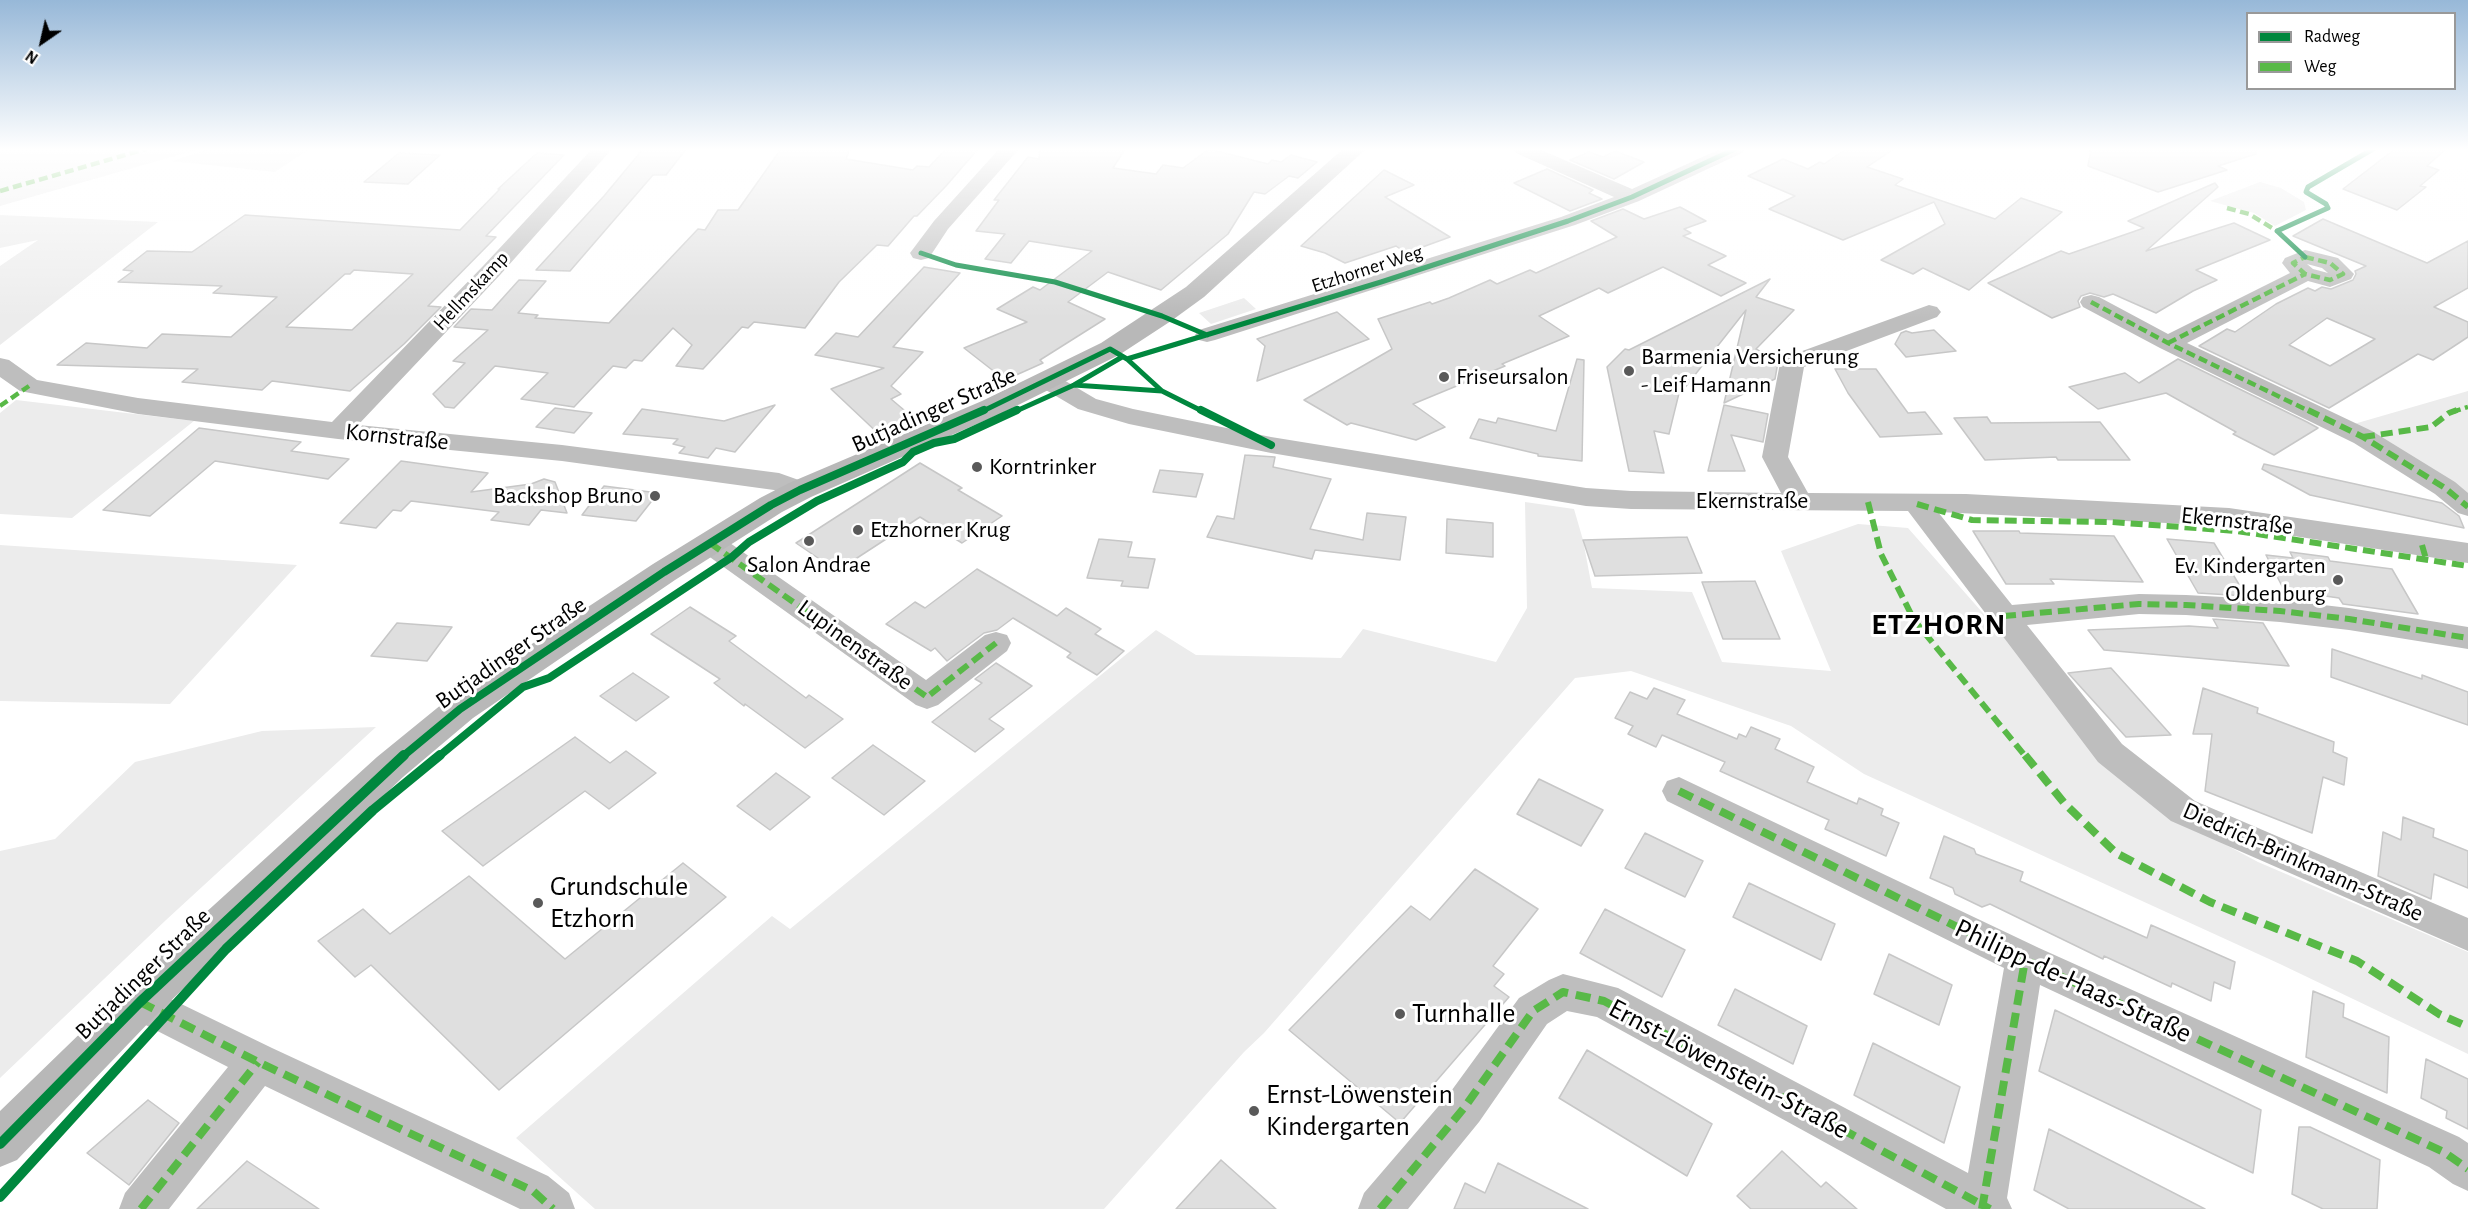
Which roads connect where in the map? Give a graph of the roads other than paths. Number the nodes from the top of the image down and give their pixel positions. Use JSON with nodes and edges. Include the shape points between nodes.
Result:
{"nodes":[{"id":1,"x":551,"y":205,"type":"edge"},
{"id":2,"x":959,"y":205,"type":"edge"},
{"id":3,"x":1292,"y":205,"type":"edge"},
{"id":4,"x":1610,"y":205,"type":"edge"},
{"id":5,"x":921,"y":253,"type":"dead end"},
{"id":6,"x":2305,"y":274,"type":"dead end"},
{"id":7,"x":2091,"y":302,"type":"dead end"},
{"id":8,"x":1929,"y":312,"type":"dead end"},
{"id":9,"x":1207,"y":335,"type":"dead end"},
{"id":10,"x":2168,"y":343,"type":"junction"},
{"id":11,"x":0,"y":366,"type":"edge"},
{"id":12,"x":1048,"y":381,"type":"junction"},
{"id":13,"x":338,"y":431,"type":"junction"},
{"id":14,"x":800,"y":490,"type":"junction"},
{"id":15,"x":1799,"y":501,"type":"junction"},
{"id":16,"x":1917,"y":504,"type":"junction"},
{"id":17,"x":2468,"y":507,"type":"edge"},
{"id":18,"x":710,"y":543,"type":"junction"},
{"id":19,"x":2468,"y":553,"type":"edge"},
{"id":20,"x":2004,"y":616,"type":"junction"},
{"id":21,"x":2468,"y":638,"type":"edge"},
{"id":22,"x":996,"y":643,"type":"dead end"},
{"id":23,"x":1679,"y":791,"type":"dead end"},
{"id":24,"x":2468,"y":935,"type":"edge"},
{"id":25,"x":2025,"y":960,"type":"junction"},
{"id":26,"x":140,"y":1002,"type":"junction"},
{"id":27,"x":258,"y":1062,"type":"junction"},
{"id":28,"x":0,"y":1144,"type":"edge"},
{"id":29,"x":2468,"y":1169,"type":"edge"},
{"id":30,"x":1985,"y":1208,"type":"edge"},
{"id":31,"x":141,"y":1209,"type":"edge"},
{"id":32,"x":553,"y":1209,"type":"edge"},
{"id":33,"x":1380,"y":1209,"type":"edge"}],
"edges":[{"from":1,"to":13,"type":"street","name":"Hellmskamp"},
{"from":2,"to":5,"type":"street"},
{"from":3,"to":12,"type":"street","name":"Butjadinger Straße","via":[[1195,292],[1162,316]]},
{"from":4,"to":9,"type":"street","name":"Etzhorner Weg"},
{"from":6,"to":10,"type":"street"},
{"from":7,"to":10,"type":"street"},
{"from":8,"to":15,"type":"street","via":[[1792,363],[1775,457]]},
{"from":10,"to":17,"type":"street","via":[[2363,437],[2445,488]]},
{"from":11,"to":13,"type":"street","name":"Kornstraße","via":[[30,386],[71,395]]},
{"from":12,"to":14,"type":"street","name":"Butjadinger Straße"},
{"from":12,"to":15,"type":"street","name":"Ekernstraße","via":[[1088,404],[1129,416],[1271,446],[1541,491],[1631,500]]},
{"from":13,"to":14,"type":"street","name":"Kornstraße","via":[[562,453],[779,482]]},
{"from":14,"to":18,"type":"street","name":"Butjadinger Straße"},
{"from":15,"to":16,"type":"street","name":"Ekernstraße"},
{"from":16,"to":19,"type":"street","name":"Ekernstraße","via":[[1966,503],[2229,517]]},
{"from":16,"to":20,"type":"street","name":"Diedrich-Brinkmann-Straße"},
{"from":18,"to":22,"type":"street","name":"Lupinenstraße","via":[[927,696]]},
{"from":18,"to":26,"type":"street","name":"Butjadinger Straße","via":[[460,709],[390,767]]},
{"from":20,"to":21,"type":"street","via":[[2139,604],[2186,605],[2338,618]]},
{"from":20,"to":24,"type":"street","name":"Diedrich-Brinkmann-Straße","via":[[2110,753],[2183,811]]},
{"from":23,"to":25,"type":"street","name":"Philipp-de-Haas-Straße"},
{"from":25,"to":29,"type":"street","name":"Philipp-de-Haas-Straße","via":[[2444,1152]]},
{"from":25,"to":30,"type":"street","name":"Ernst-Löwenstein-Straße"},
{"from":26,"to":27,"type":"street"},
{"from":26,"to":28,"type":"street","name":"Butjadinger Straße"},
{"from":27,"to":31,"type":"street"},
{"from":27,"to":32,"type":"street","via":[[533,1191]]},
{"from":30,"to":33,"type":"street","name":"Ernst-Löwenstein-Straße","via":[[1604,1000],[1563,992],[1533,1011],[1464,1107]]}]}
